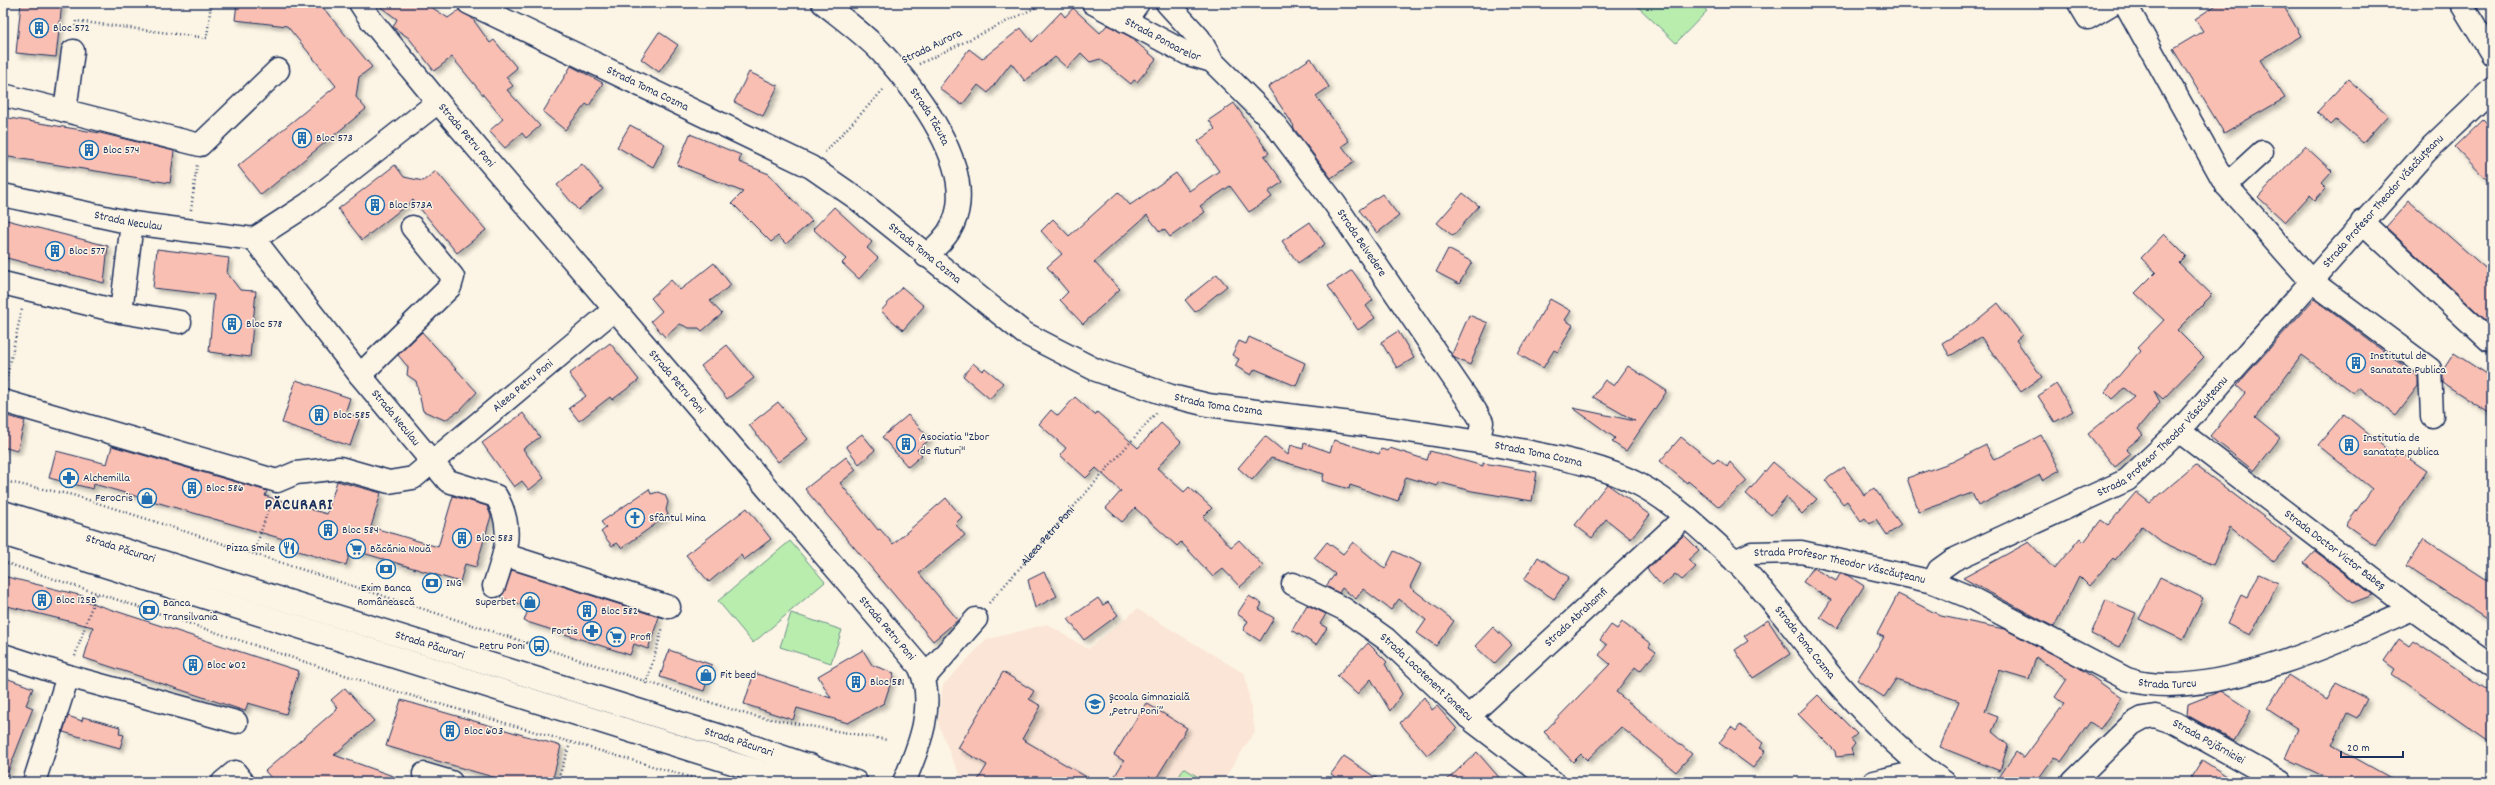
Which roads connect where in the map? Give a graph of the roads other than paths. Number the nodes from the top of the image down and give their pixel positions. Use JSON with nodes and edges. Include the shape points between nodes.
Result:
{"nodes":[{"id":1,"x":360,"y":3,"type":"edge"},
{"id":2,"x":469,"y":3,"type":"edge"},
{"id":3,"x":823,"y":3,"type":"edge"},
{"id":4,"x":1093,"y":3,"type":"edge"},
{"id":5,"x":1138,"y":3,"type":"edge"},
{"id":6,"x":1167,"y":3,"type":"edge"},
{"id":7,"x":2079,"y":3,"type":"edge"},
{"id":8,"x":2113,"y":3,"type":"edge"},
{"id":9,"x":2125,"y":3,"type":"edge"},
{"id":10,"x":2461,"y":3,"type":"edge"},
{"id":11,"x":1125,"y":20,"type":"junction"},
{"id":12,"x":73,"y":51,"type":"road end"},
{"id":13,"x":2492,"y":54,"type":"edge"},
{"id":14,"x":1212,"y":61,"type":"junction"},
{"id":15,"x":278,"y":70,"type":"dead end"},
{"id":16,"x":2492,"y":89,"type":"edge"},
{"id":17,"x":3,"y":95,"type":"edge"},
{"id":18,"x":438,"y":102,"type":"junction"},
{"id":19,"x":65,"y":111,"type":"junction"},
{"id":20,"x":2262,"y":152,"type":"dead end"},
{"id":21,"x":2226,"y":185,"type":"junction"},
{"id":22,"x":3,"y":195,"type":"edge"},
{"id":23,"x":2362,"y":222,"type":"junction"},
{"id":24,"x":132,"y":223,"type":"junction"},
{"id":25,"x":412,"y":227,"type":"dead end"},
{"id":26,"x":254,"y":240,"type":"junction"},
{"id":27,"x":926,"y":256,"type":"junction"},
{"id":28,"x":2310,"y":280,"type":"junction"},
{"id":29,"x":3,"y":283,"type":"edge"},
{"id":30,"x":615,"y":309,"type":"junction"},
{"id":31,"x":121,"y":312,"type":"junction"},
{"id":32,"x":180,"y":322,"type":"dead end"},
{"id":33,"x":2489,"y":340,"type":"dead end"},
{"id":34,"x":360,"y":374,"type":"junction"},
{"id":35,"x":4,"y":394,"type":"edge"},
{"id":36,"x":2432,"y":416,"type":"dead end"},
{"id":37,"x":2179,"y":431,"type":"junction"},
{"id":38,"x":1479,"y":442,"type":"junction"},
{"id":39,"x":432,"y":463,"type":"junction"},
{"id":40,"x":3,"y":512,"type":"edge"},
{"id":41,"x":1685,"y":517,"type":"junction"},
{"id":42,"x":3,"y":534,"type":"edge"},
{"id":43,"x":505,"y":555,"type":"junction"},
{"id":44,"x":1735,"y":561,"type":"junction"},
{"id":45,"x":1933,"y":582,"type":"junction"},
{"id":46,"x":1293,"y":584,"type":"dead end"},
{"id":47,"x":494,"y":586,"type":"dead end"},
{"id":48,"x":669,"y":607,"type":"road end"},
{"id":49,"x":2412,"y":609,"type":"junction"},
{"id":50,"x":976,"y":619,"type":"road end"},
{"id":51,"x":3,"y":655,"type":"edge"},
{"id":52,"x":2492,"y":666,"type":"edge"},
{"id":53,"x":68,"y":676,"type":"junction"},
{"id":54,"x":925,"y":677,"type":"junction"},
{"id":55,"x":2161,"y":686,"type":"junction"},
{"id":56,"x":1468,"y":716,"type":"junction"},
{"id":57,"x":2155,"y":716,"type":"junction"},
{"id":58,"x":236,"y":722,"type":"dead end"},
{"id":59,"x":1926,"y":770,"type":"junction"},
{"id":60,"x":808,"y":773,"type":"edge"},
{"id":61,"x":424,"y":774,"type":"dead end"},
{"id":62,"x":34,"y":782,"type":"edge"},
{"id":63,"x":223,"y":782,"type":"edge"},
{"id":64,"x":242,"y":782,"type":"edge"},
{"id":65,"x":450,"y":782,"type":"edge"},
{"id":66,"x":793,"y":782,"type":"edge"},
{"id":67,"x":856,"y":782,"type":"edge"},
{"id":68,"x":904,"y":782,"type":"edge"},
{"id":69,"x":1553,"y":782,"type":"edge"},
{"id":70,"x":1874,"y":782,"type":"edge"},
{"id":71,"x":1944,"y":782,"type":"edge"},
{"id":72,"x":2073,"y":782,"type":"edge"},
{"id":73,"x":2281,"y":782,"type":"edge"}],
"edges":[{"from":1,"to":18,"type":"street","name":"Strada Petru Poni"},
{"from":2,"to":27,"type":"street","name":"Strada Toma Cozma","via":[[811,167],[856,198]]},
{"from":3,"to":27,"type":"street","name":"Strada Tăcuta","via":[[857,29],[899,73],[927,110],[947,149],[959,186],[958,209],[944,239]]},
{"from":4,"to":11,"type":"street","name":"Strada Ponoarelor"},
{"from":5,"to":11,"type":"street"},
{"from":6,"to":14,"type":"street","via":[[1199,38]]},
{"from":7,"to":8,"type":"street","via":[[2088,18]]},
{"from":9,"to":21,"type":"street"},
{"from":10,"to":13,"type":"street"},
{"from":11,"to":14,"type":"street","name":"Strada Ponoarelor","via":[[1188,54]]},
{"from":12,"to":19,"type":"street"},
{"from":14,"to":38,"type":"street","name":"Strada Belvedere","via":[[1273,122],[1336,204],[1475,410],[1482,422]]},
{"from":15,"to":19,"type":"street","via":[[200,145]]},
{"from":16,"to":23,"type":"street","name":"Strada Profesor Theodor Văscăuțeanu","via":[[2426,152]]},
{"from":17,"to":19,"type":"street"},
{"from":18,"to":26,"type":"street","via":[[308,204]]},
{"from":18,"to":30,"type":"street","name":"Strada Petru Poni"},
{"from":20,"to":21,"type":"street"},
{"from":21,"to":28,"type":"street"},
{"from":22,"to":24,"type":"street","name":"Strada Neculau"},
{"from":23,"to":28,"type":"street","name":"Strada Profesor Theodor Văscăuțeanu"},
{"from":23,"to":33,"type":"street"},
{"from":24,"to":26,"type":"street","name":"Strada Neculau"},
{"from":24,"to":31,"type":"street"},
{"from":25,"to":34,"type":"street","via":[[453,277],[450,287]]},
{"from":26,"to":34,"type":"street","name":"Strada Neculau"},
{"from":27,"to":38,"type":"street","name":"Strada Toma Cozma","via":[[1024,333],[1096,370],[1171,396],[1208,405]]},
{"from":28,"to":36,"type":"street","via":[[2430,369]]},
{"from":28,"to":37,"type":"street","name":"Strada Profesor Theodor Văscăuțeanu"},
{"from":29,"to":31,"type":"street"},
{"from":30,"to":39,"type":"street","name":"Aleea Petru Poni"},
{"from":30,"to":54,"type":"street","name":"Strada Petru Poni","via":[[919,666]]},
{"from":31,"to":32,"type":"street"},
{"from":34,"to":39,"type":"street","name":"Strada Neculau"},
{"from":35,"to":39,"type":"street","name":"Aleea Petru Poni","via":[[277,481],[296,473],[340,468],[389,482],[413,478]]},
{"from":37,"to":45,"type":"street","name":"Strada Profesor Theodor Văscăuțeanu","via":[[2127,480],[1953,560],[1939,570]]},
{"from":37,"to":49,"type":"street","name":"Strada Doctor Victor Babeș"},
{"from":38,"to":41,"type":"street","name":"Strada Toma Cozma","via":[[1558,458],[1610,473],[1640,485]]},
{"from":39,"to":43,"type":"street","name":"Strada Neculau","via":[[448,481],[496,496],[505,511]]},
{"from":40,"to":60,"type":"street","name":"Strada Păcurari"},
{"from":41,"to":44,"type":"street","name":"Strada Toma Cozma"},
{"from":41,"to":56,"type":"street","name":"Strada Abrahamfi"},
{"from":42,"to":66,"type":"street","name":"Strada Păcurari"},
{"from":43,"to":47,"type":"street","name":"Strada Neculau"},
{"from":43,"to":48,"type":"street"},
{"from":44,"to":45,"type":"street","name":"Strada Profesor Theodor Văscăuțeanu","via":[[1752,553],[1801,552]]},
{"from":44,"to":59,"type":"street","name":"Strada Toma Cozma","via":[[1770,599],[1833,678]]},
{"from":45,"to":55,"type":"street","name":"Strada Turcu","via":[[1969,596],[2127,679]]},
{"from":46,"to":56,"type":"street","name":"Strada Locotenent Ionescu","via":[[1344,609],[1386,639]]},
{"from":49,"to":52,"type":"street","name":"Strada Doctor Victor Babeș"},
{"from":49,"to":55,"type":"street","name":"Strada Turcu","via":[[2330,647],[2259,669]]},
{"from":50,"to":54,"type":"street"},
{"from":51,"to":53,"type":"street"},
{"from":53,"to":58,"type":"street"},
{"from":53,"to":62,"type":"street"},
{"from":54,"to":68,"type":"street","name":"Strada Petru Poni","via":[[928,693],[925,714],[917,753]]},
{"from":55,"to":57,"type":"street"},
{"from":56,"to":69,"type":"street","name":"Strada Locotenent Ionescu"},
{"from":57,"to":72,"type":"street","via":[[2143,718],[2132,724]]},
{"from":57,"to":73,"type":"street","name":"Strada Pojărniciei","via":[[2175,723]]},
{"from":59,"to":70,"type":"street"},
{"from":59,"to":71,"type":"street","name":"Strada Toma Cozma"},
{"from":60,"to":67,"type":"street","name":"Strada Păcurari"},
{"from":61,"to":65,"type":"street"},
{"from":63,"to":64,"type":"street","via":[[235,772]]}]}
